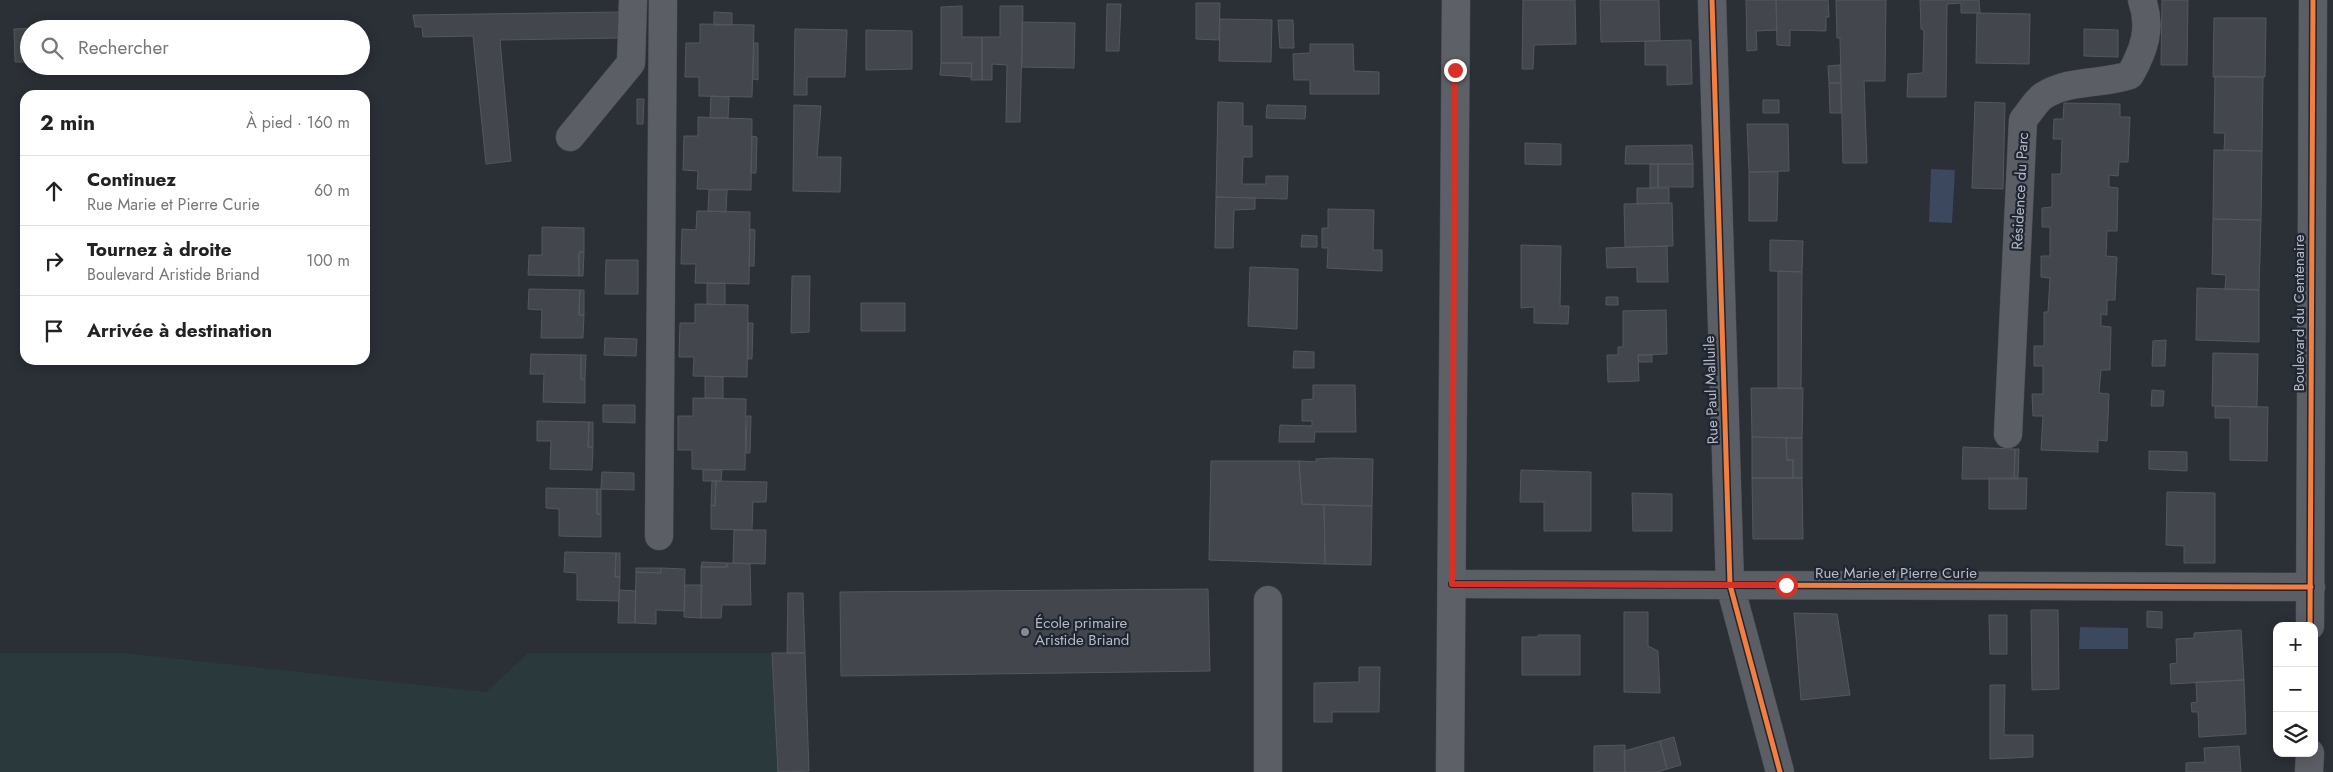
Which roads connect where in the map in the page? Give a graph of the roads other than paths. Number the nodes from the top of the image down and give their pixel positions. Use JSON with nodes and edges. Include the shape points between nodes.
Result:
{"nodes":[{"id":1,"x":633,"y":0,"type":"edge"},
{"id":2,"x":664,"y":0,"type":"edge"},
{"id":3,"x":1456,"y":0,"type":"edge"},
{"id":4,"x":1712,"y":0,"type":"edge"},
{"id":5,"x":2142,"y":0,"type":"edge"},
{"id":6,"x":2313,"y":0,"type":"edge"},
{"id":7,"x":570,"y":137,"type":"dead end"},
{"id":8,"x":2008,"y":434,"type":"dead end"},
{"id":9,"x":659,"y":536,"type":"dead end"},
{"id":10,"x":1452,"y":584,"type":"junction"},
{"id":11,"x":1730,"y":585,"type":"junction"},
{"id":12,"x":2311,"y":587,"type":"junction"},
{"id":13,"x":1268,"y":600,"type":"dead end"},
{"id":14,"x":2310,"y":622,"type":"edge"},
{"id":15,"x":2310,"y":757,"type":"edge"},
{"id":16,"x":1268,"y":772,"type":"edge"},
{"id":17,"x":1450,"y":772,"type":"edge"},
{"id":18,"x":1780,"y":772,"type":"edge"},
{"id":19,"x":2309,"y":772,"type":"edge"}],
"edges":[{"from":1,"to":7,"type":"street","via":[[631,63]]},
{"from":2,"to":9,"type":"street"},
{"from":3,"to":10,"type":"main road"},
{"from":4,"to":11,"type":"street","name":"Rue Paul Malluile"},
{"from":5,"to":8,"type":"street","name":"Résidence du Parc","via":[[2147,13],[2147,39],[2130,75],[2112,81],[2068,84],[2042,97],[2023,120]]},
{"from":6,"to":12,"type":"street","name":"Boulevard du Centenaire"},
{"from":10,"to":11,"type":"street","name":"Rue Marie et Pierre Curie"},
{"from":10,"to":17,"type":"main road"},
{"from":11,"to":12,"type":"street","name":"Rue Marie et Pierre Curie"},
{"from":11,"to":18,"type":"street","name":"Rue Paul Malluile"},
{"from":12,"to":14,"type":"street","name":"Boulevard du Centenaire"},
{"from":13,"to":16,"type":"street"},
{"from":15,"to":19,"type":"street"}]}
